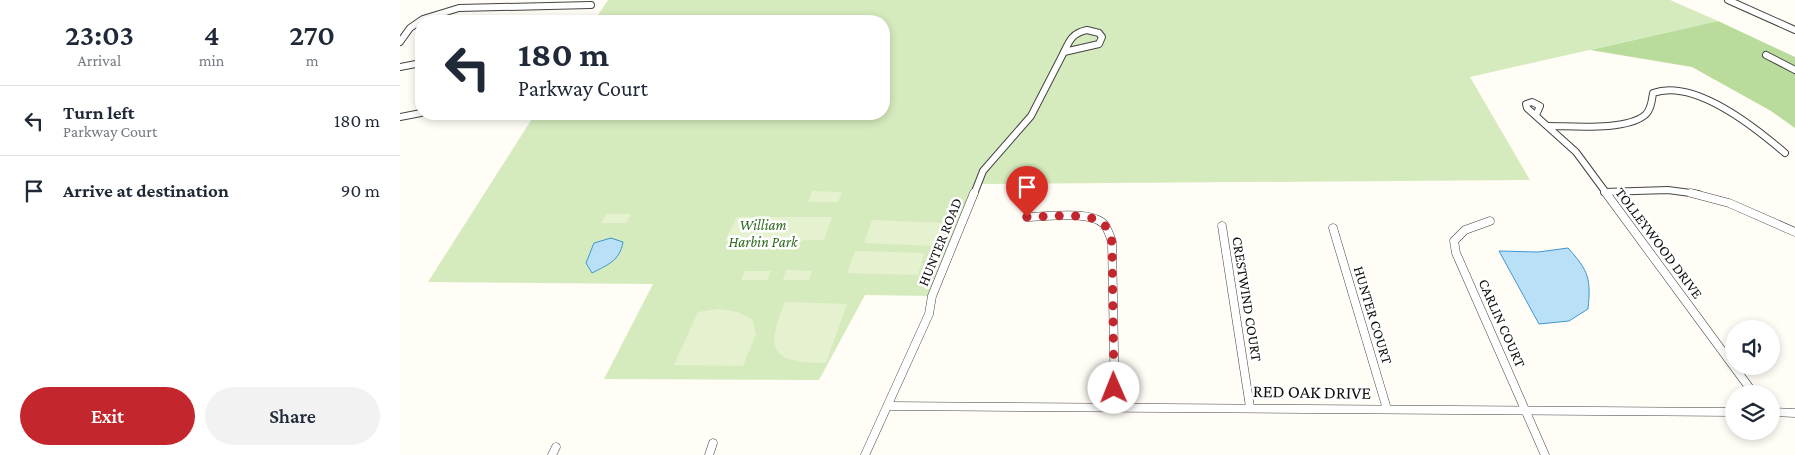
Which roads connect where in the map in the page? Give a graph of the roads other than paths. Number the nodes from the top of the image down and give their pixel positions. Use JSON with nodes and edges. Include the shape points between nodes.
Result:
{"nodes":[{"id":1,"x":496,"y":0,"type":"edge"},
{"id":2,"x":1728,"y":0,"type":"edge"},
{"id":3,"x":488,"y":6,"type":"junction"},
{"id":4,"x":591,"y":6,"type":"edge"},
{"id":5,"x":432,"y":15,"type":"edge"},
{"id":6,"x":415,"y":24,"type":"edge"},
{"id":7,"x":1795,"y":30,"type":"edge"},
{"id":8,"x":400,"y":42,"type":"edge"},
{"id":9,"x":1063,"y":52,"type":"junction"},
{"id":10,"x":1766,"y":55,"type":"dead end"},
{"id":11,"x":415,"y":64,"type":"edge"},
{"id":12,"x":400,"y":67,"type":"edge"},
{"id":13,"x":1795,"y":70,"type":"edge"},
{"id":14,"x":415,"y":114,"type":"edge"},
{"id":15,"x":1536,"y":115,"type":"dead end"},
{"id":16,"x":400,"y":117,"type":"edge"},
{"id":17,"x":1548,"y":126,"type":"junction"},
{"id":18,"x":1785,"y":153,"type":"dead end"},
{"id":19,"x":1604,"y":192,"type":"junction"},
{"id":20,"x":1027,"y":217,"type":"dead end"},
{"id":21,"x":1490,"y":221,"type":"dead end"},
{"id":22,"x":1222,"y":226,"type":"dead end"},
{"id":23,"x":1333,"y":228,"type":"dead end"},
{"id":24,"x":1795,"y":232,"type":"edge"},
{"id":25,"x":1747,"y":385,"type":"edge"},
{"id":26,"x":890,"y":406,"type":"junction"},
{"id":27,"x":1114,"y":406,"type":"junction"},
{"id":28,"x":1250,"y":407,"type":"junction"},
{"id":29,"x":1387,"y":409,"type":"junction"},
{"id":30,"x":1526,"y":412,"type":"junction"},
{"id":31,"x":1725,"y":412,"type":"edge"},
{"id":32,"x":1780,"y":412,"type":"edge"},
{"id":33,"x":1795,"y":413,"type":"edge"},
{"id":34,"x":713,"y":443,"type":"dead end"},
{"id":35,"x":709,"y":455,"type":"edge"},
{"id":36,"x":865,"y":455,"type":"edge"},
{"id":37,"x":1545,"y":455,"type":"edge"}],
"edges":[{"from":1,"to":3,"type":"street"},
{"from":2,"to":7,"type":"street"},
{"from":3,"to":4,"type":"street"},
{"from":3,"to":5,"type":"street","via":[[452,9]]},
{"from":6,"to":8,"type":"street"},
{"from":9,"to":9,"type":"street","name":"HUNTER ROAD","via":[[1077,32],[1093,31],[1102,37],[1099,44]]},
{"from":9,"to":26,"type":"street","name":"HUNTER ROAD","via":[[1031,116],[983,171]]},
{"from":10,"to":13,"type":"street"},
{"from":11,"to":12,"type":"street"},
{"from":14,"to":16,"type":"street"},
{"from":15,"to":17,"type":"street","name":"TOLLEYWOOD DRIVE"},
{"from":17,"to":18,"type":"street","via":[[1623,123],[1640,119],[1648,113],[1653,93],[1664,88],[1677,89],[1704,100],[1773,141]]},
{"from":17,"to":19,"type":"street","name":"TOLLEYWOOD DRIVE","via":[[1576,152]]},
{"from":19,"to":24,"type":"street","via":[[1704,195]]},
{"from":19,"to":25,"type":"street","name":"TOLLEYWOOD DRIVE"},
{"from":20,"to":27,"type":"street","via":[[1092,218],[1102,222],[1108,230],[1112,242]]},
{"from":21,"to":30,"type":"street","name":"CARLIN COURT","via":[[1457,235],[1454,242],[1456,253]]},
{"from":22,"to":28,"type":"street","name":"CRESTWIND COURT"},
{"from":23,"to":29,"type":"street","name":"HUNTER COURT"},
{"from":26,"to":27,"type":"street","name":"RED OAK DRIVE"},
{"from":26,"to":36,"type":"street","name":"HUNTER ROAD"},
{"from":27,"to":28,"type":"street","name":"RED OAK DRIVE"},
{"from":28,"to":29,"type":"street","name":"RED OAK DRIVE"},
{"from":29,"to":30,"type":"street","name":"RED OAK DRIVE"},
{"from":30,"to":31,"type":"street","name":"RED OAK DRIVE"},
{"from":30,"to":37,"type":"street","name":"CARLIN COURT"},
{"from":32,"to":33,"type":"street"},
{"from":34,"to":35,"type":"street"}]}
